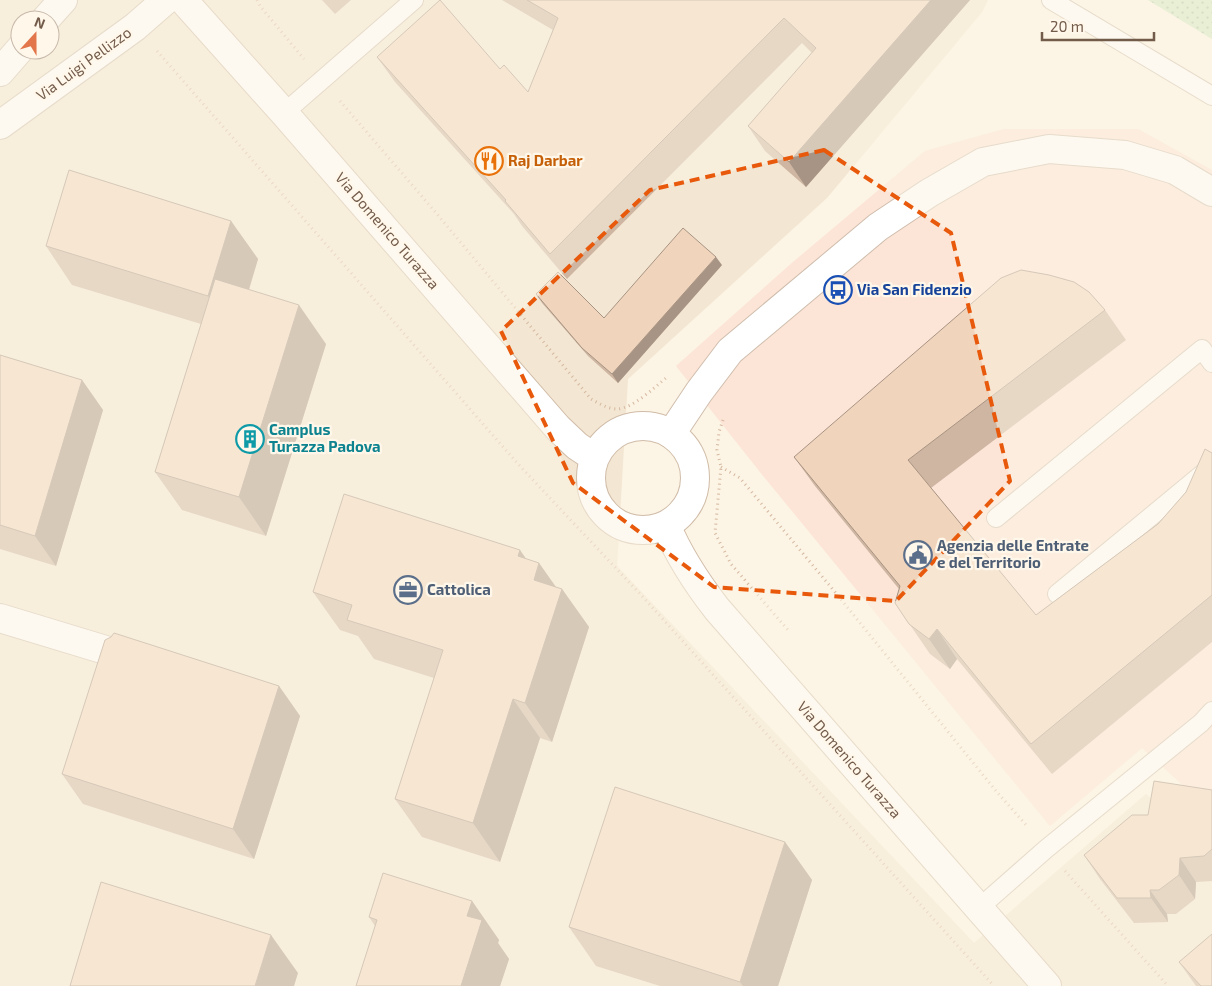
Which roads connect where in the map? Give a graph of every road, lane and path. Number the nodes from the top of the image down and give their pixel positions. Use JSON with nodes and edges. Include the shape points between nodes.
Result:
{"nodes":[{"id":1,"x":63,"y":0,"type":"edge"},
{"id":2,"x":166,"y":0,"type":"edge"},
{"id":3,"x":183,"y":0,"type":"edge"},
{"id":4,"x":257,"y":0,"type":"edge"},
{"id":5,"x":414,"y":0,"type":"edge"},
{"id":6,"x":1051,"y":0,"type":"edge"},
{"id":7,"x":54,"y":10,"type":"edge"},
{"id":8,"x":164,"y":59,"type":"dead end"},
{"id":9,"x":10,"y":60,"type":"edge"},
{"id":10,"x":0,"y":72,"type":"edge"},
{"id":11,"x":322,"y":81,"type":"junction"},
{"id":12,"x":1212,"y":96,"type":"edge"},
{"id":13,"x":284,"y":113,"type":"junction"},
{"id":14,"x":0,"y":125,"type":"edge"},
{"id":15,"x":1212,"y":192,"type":"edge"},
{"id":16,"x":1212,"y":363,"type":"edge"},
{"id":17,"x":670,"y":374,"type":"dead end"},
{"id":18,"x":724,"y":416,"type":"dead end"},
{"id":19,"x":671,"y":434,"type":"junction"},
{"id":20,"x":595,"y":458,"type":"junction"},
{"id":21,"x":1212,"y":466,"type":"edge"},
{"id":22,"x":721,"y":467,"type":"junction"},
{"id":23,"x":996,"y":518,"type":"dead end"},
{"id":24,"x":666,"y":525,"type":"junction"},
{"id":25,"x":1057,"y":594,"type":"dead end"},
{"id":26,"x":0,"y":618,"type":"edge"},
{"id":27,"x":788,"y":630,"type":"dead end"},
{"id":28,"x":122,"y":655,"type":"edge"},
{"id":29,"x":1212,"y":711,"type":"edge"},
{"id":30,"x":1031,"y":831,"type":"dead end"},
{"id":31,"x":1062,"y":868,"type":"dead end"},
{"id":32,"x":979,"y":908,"type":"junction"},
{"id":33,"x":994,"y":986,"type":"edge"},
{"id":34,"x":1047,"y":986,"type":"edge"},
{"id":35,"x":1168,"y":986,"type":"edge"}],
"edges":[{"from":1,"to":7,"type":"main road"},
{"from":2,"to":14,"type":"main road","name":"Via Luigi Pellizzo","via":[[135,27]]},
{"from":3,"to":13,"type":"main road","name":"Via Domenico Turazza"},
{"from":4,"to":11,"type":"path"},
{"from":5,"to":11,"type":"lane"},
{"from":6,"to":12,"type":"lane"},
{"from":8,"to":33,"type":"path","via":[[518,464],[642,596]]},
{"from":9,"to":10,"type":"main road"},
{"from":11,"to":13,"type":"lane"},
{"from":11,"to":17,"type":"path","via":[[591,399],[617,409],[638,401]]},
{"from":13,"to":20,"type":"main road","name":"Via Domenico Turazza","via":[[558,428]]},
{"from":15,"to":19,"type":"main road","via":[[1175,170],[1125,155],[1049,149],[983,162],[878,227],[730,351]]},
{"from":16,"to":23,"type":"lane","via":[[1202,349]]},
{"from":18,"to":22,"type":"path","via":[[717,450]]},
{"from":19,"to":20,"type":"main road","via":[[655,427],[636,427],[619,432],[605,443]]},
{"from":19,"to":24,"type":"main road","via":[[687,449],[695,470],[694,492],[683,511]]},
{"from":20,"to":24,"type":"main road","via":[[591,473],[592,489],[607,516],[636,530]]},
{"from":21,"to":25,"type":"lane"},
{"from":22,"to":27,"type":"path","via":[[715,533],[731,564]]},
{"from":22,"to":30,"type":"path","via":[[740,478]]},
{"from":24,"to":32,"type":"main road","name":"Via Domenico Turazza","via":[[698,586]]},
{"from":26,"to":28,"type":"main road"},
{"from":29,"to":32,"type":"lane"},
{"from":31,"to":35,"type":"path"},
{"from":32,"to":34,"type":"main road","name":"Via Domenico Turazza"}]}
